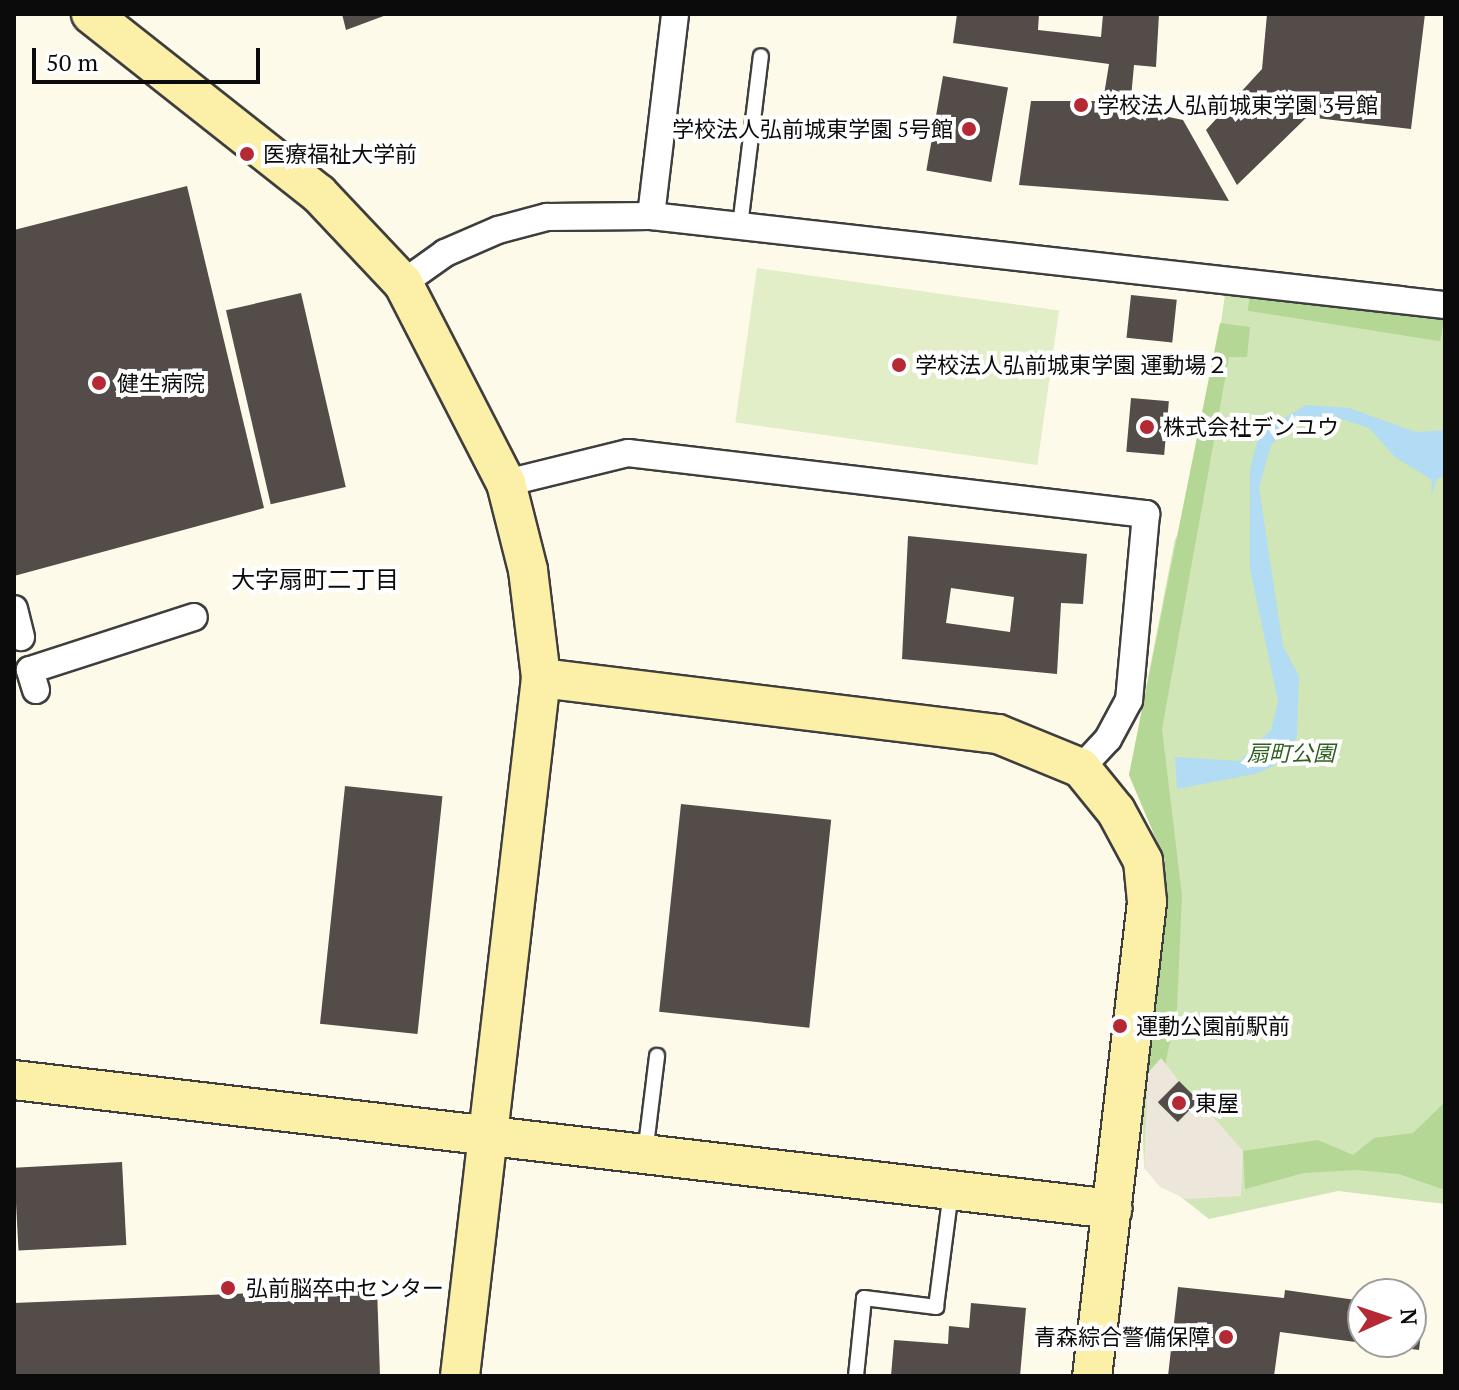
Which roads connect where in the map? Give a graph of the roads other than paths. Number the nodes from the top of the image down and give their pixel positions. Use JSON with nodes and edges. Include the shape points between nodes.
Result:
{"nodes":[{"id":1,"x":675,"y":14,"type":"edge"},
{"id":2,"x":94,"y":16,"type":"edge"},
{"id":3,"x":761,"y":56,"type":"dead end"},
{"id":4,"x":651,"y":216,"type":"junction"},
{"id":5,"x":740,"y":226,"type":"junction"},
{"id":6,"x":403,"y":283,"type":"junction"},
{"id":7,"x":1445,"y":305,"type":"edge"},
{"id":8,"x":506,"y":483,"type":"junction"},
{"id":9,"x":14,"y":609,"type":"edge"},
{"id":10,"x":194,"y":617,"type":"dead end"},
{"id":11,"x":21,"y":637,"type":"dead end"},
{"id":12,"x":541,"y":678,"type":"junction"},
{"id":13,"x":36,"y":690,"type":"dead end"},
{"id":14,"x":1081,"y":768,"type":"junction"},
{"id":15,"x":657,"y":1056,"type":"dead end"},
{"id":16,"x":14,"y":1080,"type":"edge"},
{"id":17,"x":490,"y":1136,"type":"junction"},
{"id":18,"x":645,"y":1154,"type":"junction"},
{"id":19,"x":951,"y":1191,"type":"junction"},
{"id":20,"x":1112,"y":1209,"type":"junction"},
{"id":21,"x":460,"y":1376,"type":"edge"},
{"id":22,"x":856,"y":1376,"type":"edge"},
{"id":23,"x":1092,"y":1376,"type":"edge"}],
"edges":[{"from":1,"to":4,"type":"street"},
{"from":2,"to":6,"type":"street","via":[[319,194]]},
{"from":3,"to":5,"type":"lane"},
{"from":4,"to":5,"type":"street"},
{"from":4,"to":6,"type":"street","via":[[547,217],[498,230],[445,253]]},
{"from":5,"to":7,"type":"street"},
{"from":6,"to":8,"type":"street"},
{"from":8,"to":12,"type":"street","via":[[528,570]]},
{"from":8,"to":14,"type":"street","via":[[628,453],[1146,514],[1129,700],[1108,739]]},
{"from":9,"to":11,"type":"street"},
{"from":10,"to":13,"type":"street","via":[[30,670]]},
{"from":12,"to":14,"type":"street","via":[[998,734]]},
{"from":12,"to":17,"type":"street"},
{"from":14,"to":20,"type":"street","via":[[1116,811],[1143,861],[1147,902]]},
{"from":15,"to":18,"type":"lane"},
{"from":16,"to":17,"type":"street"},
{"from":17,"to":18,"type":"street"},
{"from":17,"to":21,"type":"street"},
{"from":18,"to":19,"type":"street"},
{"from":19,"to":20,"type":"street"},
{"from":19,"to":22,"type":"lane","via":[[936,1307],[864,1298]]},
{"from":20,"to":23,"type":"street"}]}
